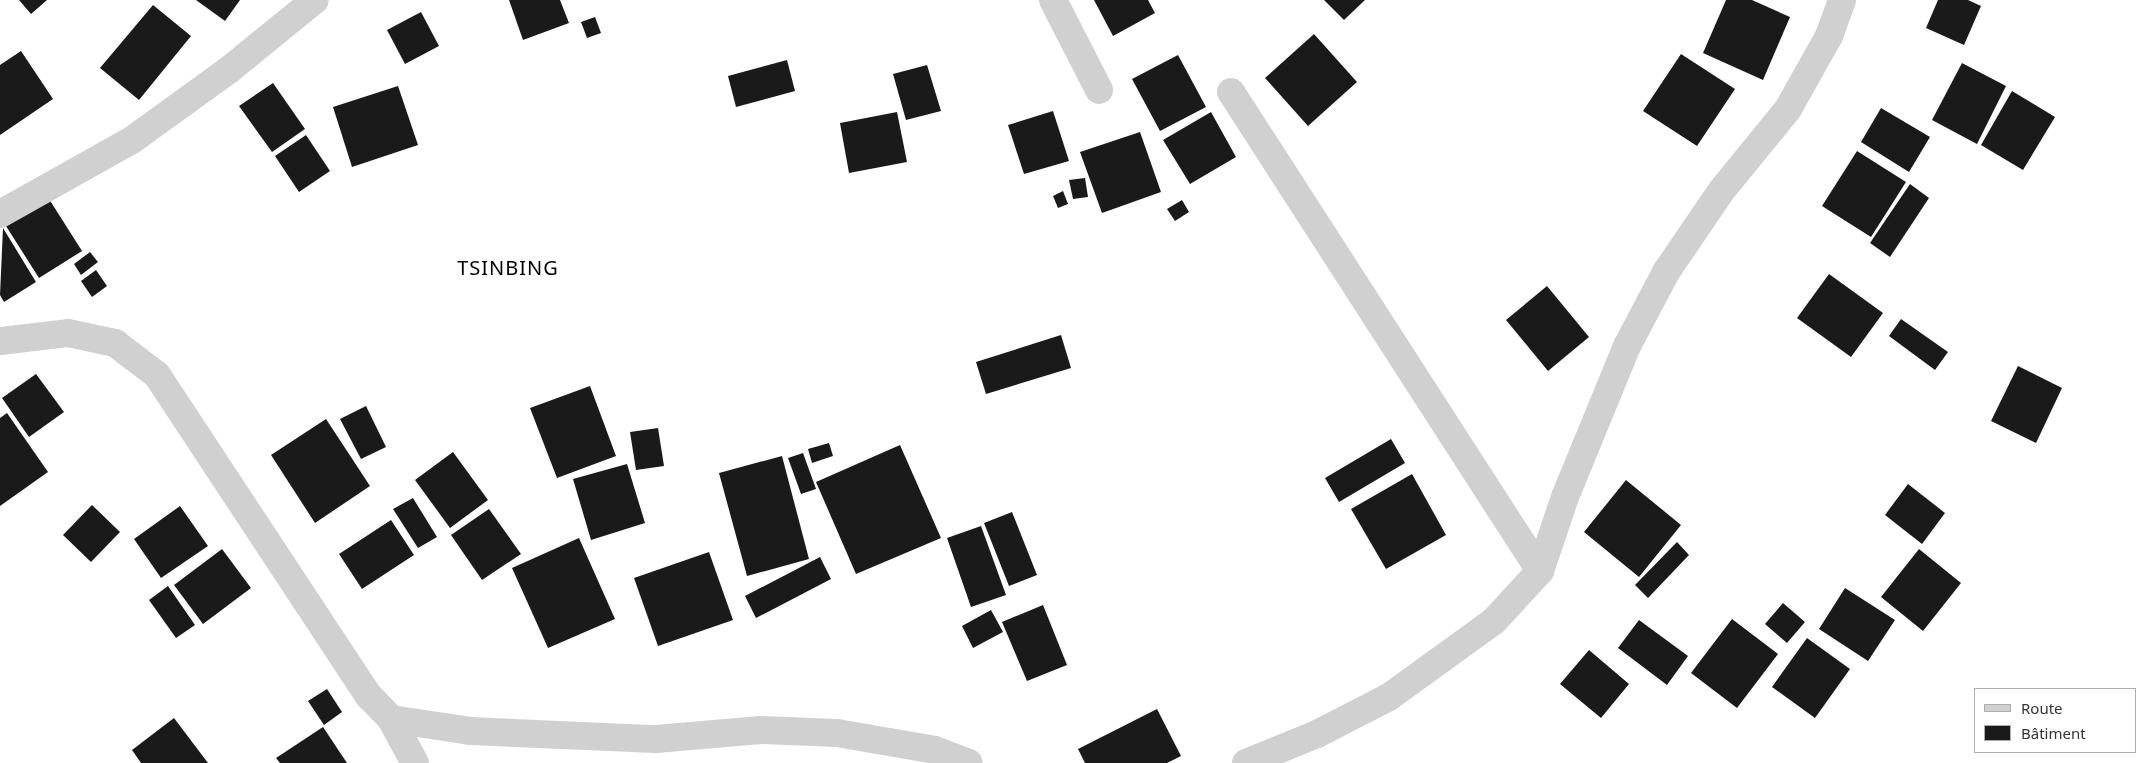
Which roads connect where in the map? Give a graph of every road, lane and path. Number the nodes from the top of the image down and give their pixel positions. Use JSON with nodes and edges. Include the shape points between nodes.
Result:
{"nodes":[{"id":1,"x":315,"y":0,"type":"edge"},
{"id":2,"x":1053,"y":0,"type":"edge"},
{"id":3,"x":1842,"y":0,"type":"edge"},
{"id":4,"x":1099,"y":90,"type":"dead end"},
{"id":5,"x":1231,"y":92,"type":"dead end"},
{"id":6,"x":0,"y":214,"type":"edge"},
{"id":7,"x":0,"y":341,"type":"edge"},
{"id":8,"x":1540,"y":571,"type":"junction"},
{"id":9,"x":391,"y":719,"type":"junction"},
{"id":10,"x":415,"y":763,"type":"edge"},
{"id":11,"x":969,"y":763,"type":"edge"},
{"id":12,"x":1246,"y":763,"type":"edge"}],
"edges":[{"from":1,"to":6,"type":"street","via":[[230,69],[132,140]]},
{"from":2,"to":4,"type":"street"},
{"from":3,"to":8,"type":"street","via":[[1829,36],[1788,108],[1722,190],[1666,272],[1627,346],[1565,497]]},
{"from":5,"to":8,"type":"street"},
{"from":7,"to":9,"type":"street","via":[[68,333],[115,343],[157,375],[369,696]]},
{"from":8,"to":12,"type":"street","via":[[1494,621],[1389,697],[1318,734]]},
{"from":9,"to":10,"type":"street"},
{"from":9,"to":11,"type":"street","via":[[470,731],[656,740],[760,730],[837,733],[935,750]]}]}
